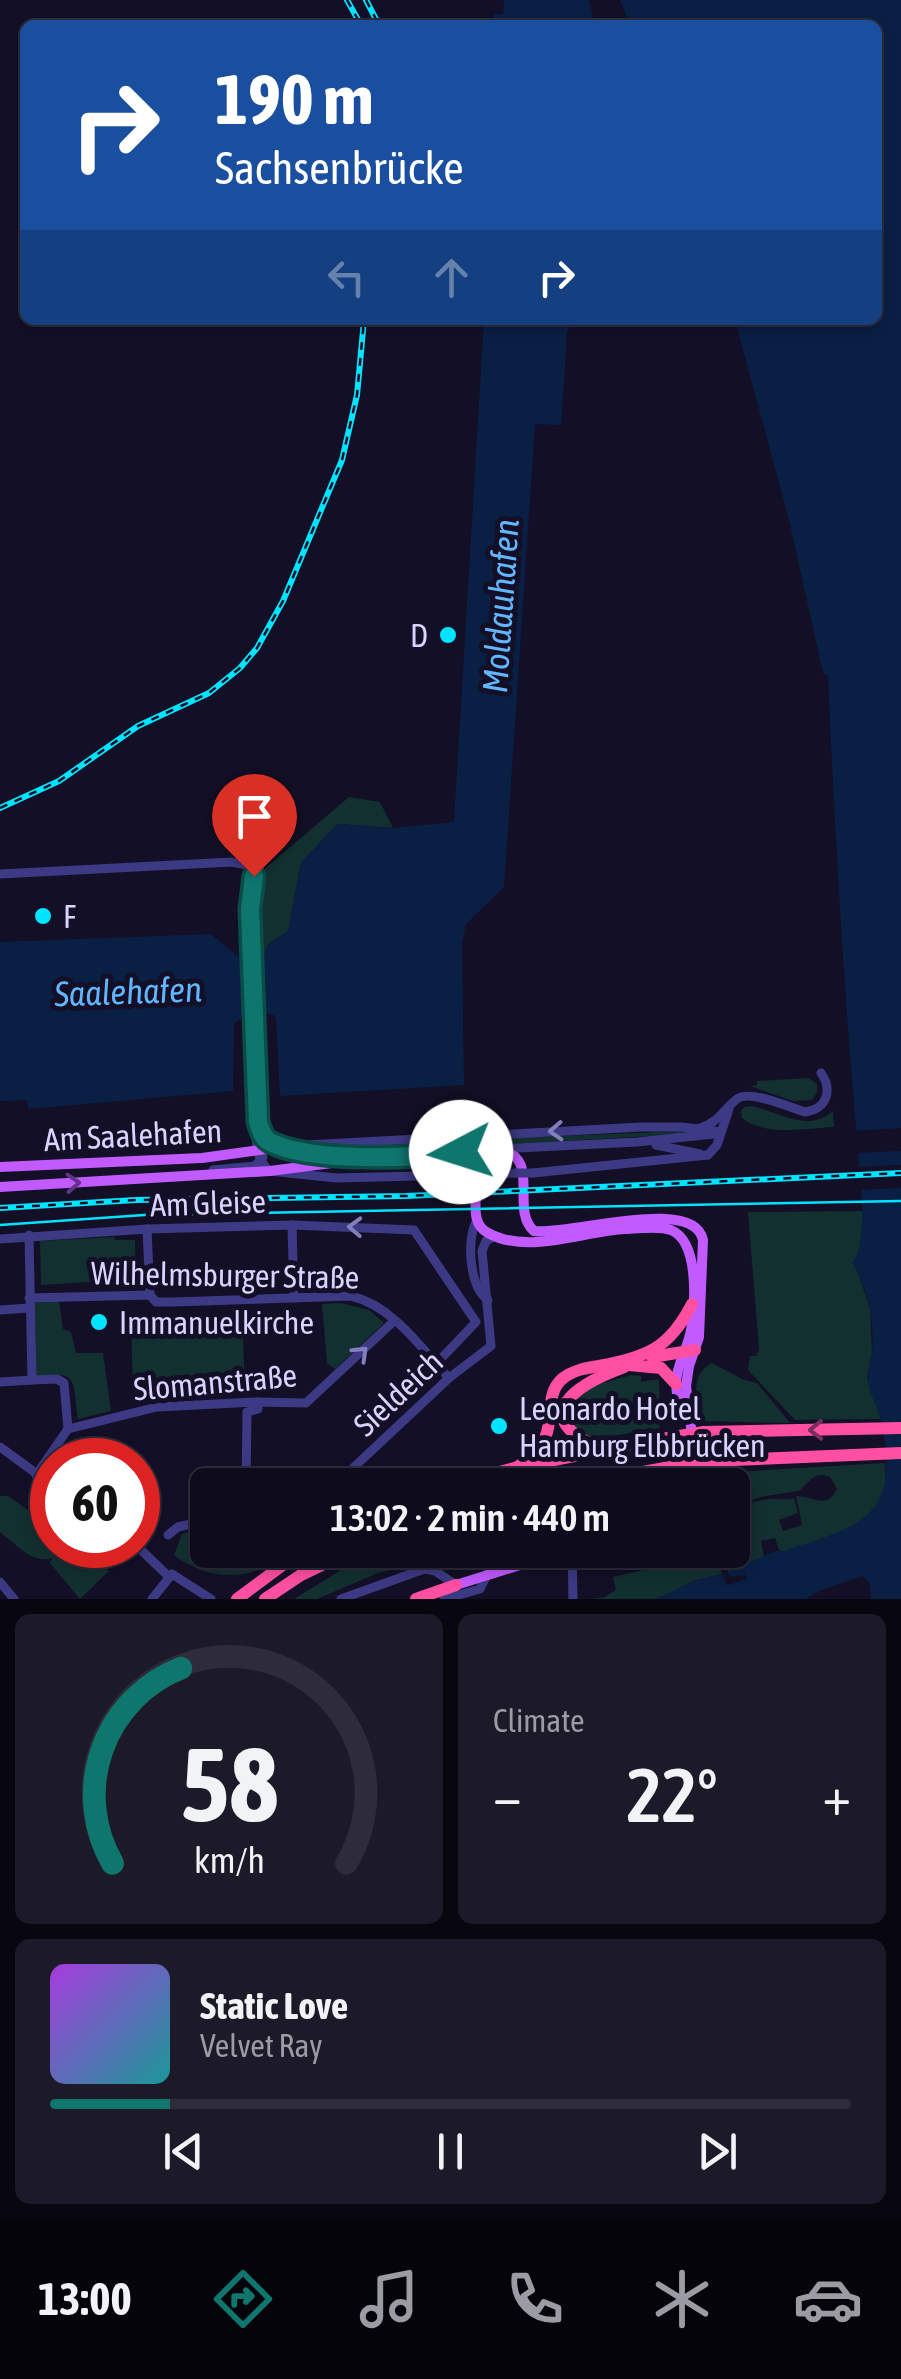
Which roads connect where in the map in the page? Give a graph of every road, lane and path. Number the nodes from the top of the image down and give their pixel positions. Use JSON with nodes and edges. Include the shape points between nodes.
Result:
{"nodes":[{"id":1,"x":0,"y":874,"type":"edge"},
{"id":2,"x":822,"y":1073,"type":"dead end"},
{"id":3,"x":729,"y":1109,"type":"junction"},
{"id":4,"x":258,"y":1122,"type":"junction"},
{"id":5,"x":698,"y":1129,"type":"junction"},
{"id":6,"x":721,"y":1132,"type":"junction"},
{"id":7,"x":262,"y":1133,"type":"junction"},
{"id":8,"x":637,"y":1142,"type":"junction"},
{"id":9,"x":288,"y":1146,"type":"junction"},
{"id":10,"x":539,"y":1148,"type":"junction"},
{"id":11,"x":499,"y":1149,"type":"junction"},
{"id":12,"x":450,"y":1153,"type":"junction"},
{"id":13,"x":261,"y":1154,"type":"junction"},
{"id":14,"x":708,"y":1155,"type":"junction"},
{"id":15,"x":372,"y":1157,"type":"junction"},
{"id":16,"x":0,"y":1167,"type":"edge"},
{"id":17,"x":270,"y":1171,"type":"junction"},
{"id":18,"x":524,"y":1172,"type":"junction"},
{"id":19,"x":480,"y":1173,"type":"junction"},
{"id":20,"x":147,"y":1180,"type":"junction"},
{"id":21,"x":0,"y":1187,"type":"edge"},
{"id":22,"x":478,"y":1220,"type":"junction"},
{"id":23,"x":526,"y":1223,"type":"junction"},
{"id":24,"x":292,"y":1225,"type":"junction"},
{"id":25,"x":148,"y":1229,"type":"junction"},
{"id":26,"x":29,"y":1235,"type":"junction"},
{"id":27,"x":498,"y":1236,"type":"junction"},
{"id":28,"x":0,"y":1239,"type":"edge"},
{"id":29,"x":150,"y":1295,"type":"junction"},
{"id":30,"x":294,"y":1298,"type":"junction"},
{"id":31,"x":488,"y":1300,"type":"junction"},
{"id":32,"x":29,"y":1303,"type":"junction"},
{"id":33,"x":692,"y":1304,"type":"junction"},
{"id":34,"x":0,"y":1310,"type":"edge"},
{"id":35,"x":394,"y":1320,"type":"junction"},
{"id":36,"x":476,"y":1324,"type":"joint"},
{"id":37,"x":664,"y":1344,"type":"junction"},
{"id":38,"x":690,"y":1353,"type":"junction"},
{"id":39,"x":436,"y":1364,"type":"junction"},
{"id":40,"x":629,"y":1366,"type":"junction"},
{"id":41,"x":449,"y":1378,"type":"junction"},
{"id":42,"x":32,"y":1380,"type":"junction"},
{"id":43,"x":0,"y":1382,"type":"edge"},
{"id":44,"x":676,"y":1384,"type":"junction"},
{"id":45,"x":258,"y":1402,"type":"junction"},
{"id":46,"x":690,"y":1423,"type":"junction"},
{"id":47,"x":901,"y":1428,"type":"edge"},
{"id":48,"x":68,"y":1429,"type":"junction"},
{"id":49,"x":62,"y":1438,"type":"edge"},
{"id":50,"x":0,"y":1447,"type":"edge"},
{"id":51,"x":602,"y":1449,"type":"junction"},
{"id":52,"x":901,"y":1453,"type":"edge"},
{"id":53,"x":518,"y":1467,"type":"junction"},
{"id":54,"x":246,"y":1468,"type":"edge"},
{"id":55,"x":353,"y":1468,"type":"edge"},
{"id":56,"x":514,"y":1468,"type":"edge"},
{"id":57,"x":665,"y":1468,"type":"edge"},
{"id":58,"x":696,"y":1468,"type":"edge"},
{"id":59,"x":30,"y":1471,"type":"edge"},
{"id":60,"x":190,"y":1524,"type":"edge"},
{"id":61,"x":168,"y":1535,"type":"dead end"},
{"id":62,"x":160,"y":1568,"type":"edge"},
{"id":63,"x":279,"y":1568,"type":"edge"},
{"id":64,"x":319,"y":1568,"type":"edge"},
{"id":65,"x":320,"y":1568,"type":"edge"},
{"id":66,"x":430,"y":1568,"type":"edge"},
{"id":67,"x":504,"y":1568,"type":"edge"},
{"id":68,"x":572,"y":1568,"type":"edge"},
{"id":69,"x":424,"y":1570,"type":"junction"},
{"id":70,"x":488,"y":1572,"type":"junction"},
{"id":71,"x":168,"y":1576,"type":"junction"},
{"id":72,"x":0,"y":1582,"type":"edge"},
{"id":73,"x":456,"y":1585,"type":"junction"},
{"id":74,"x":14,"y":1599,"type":"edge"},
{"id":75,"x":152,"y":1599,"type":"edge"},
{"id":76,"x":211,"y":1599,"type":"edge"},
{"id":77,"x":238,"y":1599,"type":"edge"},
{"id":78,"x":265,"y":1599,"type":"edge"},
{"id":79,"x":278,"y":1599,"type":"edge"},
{"id":80,"x":341,"y":1599,"type":"edge"},
{"id":81,"x":416,"y":1599,"type":"edge"},
{"id":82,"x":444,"y":1599,"type":"edge"},
{"id":83,"x":573,"y":1599,"type":"edge"}],
"edges":[{"from":1,"to":4,"type":"street","via":[[232,862],[252,870]]},
{"from":2,"to":3,"type":"street","via":[[828,1092],[814,1111],[750,1095]]},
{"from":3,"to":5,"type":"street"},
{"from":3,"to":6,"type":"street"},
{"from":4,"to":7,"type":"street","name":"Am Saalehafen"},
{"from":4,"to":13,"type":"street"},
{"from":5,"to":6,"type":"street"},
{"from":5,"to":9,"type":"street","one_way":true},
{"from":6,"to":8,"type":"street"},
{"from":6,"to":14,"type":"street"},
{"from":7,"to":9,"type":"street"},
{"from":7,"to":13,"type":"street","name":"Am Saalehafen"},
{"from":8,"to":10,"type":"street"},
{"from":8,"to":14,"type":"street"},
{"from":9,"to":13,"type":"main road"},
{"from":9,"to":15,"type":"main road"},
{"from":10,"to":11,"type":"street"},
{"from":10,"to":18,"type":"street","via":[[529,1154]]},
{"from":11,"to":12,"type":"main road"},
{"from":11,"to":18,"type":"main road","via":[[516,1155]]},
{"from":11,"to":19,"type":"street","via":[[480,1158]]},
{"from":12,"to":15,"type":"main road"},
{"from":12,"to":19,"type":"main road"},
{"from":13,"to":16,"type":"main road","name":"Am Saalehafen"},
{"from":13,"to":17,"type":"street","name":"Am Saalehafen"},
{"from":13,"to":20,"type":"street","name":"Am Saalehafen","via":[[255,1166]]},
{"from":14,"to":18,"type":"street"},
{"from":15,"to":17,"type":"main road"},
{"from":17,"to":19,"type":"street","bridge":true,"via":[[356,1178]]},
{"from":17,"to":20,"type":"main road","name":"Am Saalehafen"},
{"from":18,"to":19,"type":"street"},
{"from":18,"to":23,"type":"main road"},
{"from":19,"to":22,"type":"main road"},
{"from":21,"to":20,"type":"main road","name":"Am Saalehafen","one_way":true},
{"from":22,"to":27,"type":"main road"},
{"from":22,"to":31,"type":"street","via":[[472,1274]]},
{"from":23,"to":27,"type":"main road"},
{"from":23,"to":38,"type":"main road","via":[[536,1232],[611,1222],[696,1225],[703,1236],[699,1337]]},
{"from":24,"to":25,"type":"street","name":"Am Gleise"},
{"from":24,"to":30,"type":"street"},
{"from":36,"to":24,"type":"street","name":"Am Gleise","one_way":true,"via":[[417,1231]]},
{"from":25,"to":26,"type":"street","name":"Am Gleise"},
{"from":25,"to":29,"type":"street"},
{"from":26,"to":28,"type":"street","name":"Am Gleise"},
{"from":26,"to":32,"type":"street"},
{"from":27,"to":31,"type":"street","via":[[482,1252]]},
{"from":27,"to":33,"type":"main road","via":[[570,1240],[620,1229],[670,1230],[689,1252]]},
{"from":29,"to":30,"type":"street","name":"Wilhelmsburger Straße","via":[[156,1302]]},
{"from":29,"to":32,"type":"street","name":"Wilhelmsburger Straße"},
{"from":30,"to":35,"type":"street","name":"Wilhelmsburger Straße","via":[[351,1296],[369,1300]]},
{"from":31,"to":41,"type":"street","name":"Sieldeich","via":[[488,1349]]},
{"from":32,"to":34,"type":"street","name":"Wilhelmsburger Straße"},
{"from":32,"to":42,"type":"street"},
{"from":33,"to":37,"type":"highway"},
{"from":33,"to":38,"type":"main road"},
{"from":35,"to":39,"type":"street","name":"Wilhelmsburger Straße"},
{"from":45,"to":35,"type":"street","name":"Slomanstraße","one_way":true,"via":[[306,1404]]},
{"from":36,"to":39,"type":"street","name":"Sieldeich"},
{"from":37,"to":38,"type":"highway"},
{"from":37,"to":53,"type":"highway","via":[[561,1380],[547,1435]]},
{"from":38,"to":40,"type":"highway","via":[[667,1352]]},
{"from":38,"to":44,"type":"main road"},
{"from":38,"to":46,"type":"main road"},
{"from":39,"to":41,"type":"street","name":"Wilhelmsburger Straße"},
{"from":40,"to":44,"type":"highway","via":[[660,1368]]},
{"from":40,"to":51,"type":"highway","via":[[584,1384],[565,1403],[572,1432]]},
{"from":41,"to":55,"type":"street","name":"Sieldeich"},
{"from":42,"to":43,"type":"street"},
{"from":42,"to":48,"type":"street","via":[[64,1383]]},
{"from":44,"to":46,"type":"main road"},
{"from":45,"to":48,"type":"street","name":"Slomanstraße","via":[[157,1408]]},
{"from":45,"to":54,"type":"street","via":[[258,1409],[247,1412]]},
{"from":46,"to":58,"type":"main road"},
{"from":47,"to":51,"type":"highway","one_way":true,"bridge":true,"via":[[704,1432]]},
{"from":48,"to":49,"type":"street"},
{"from":50,"to":59,"type":"street"},
{"from":51,"to":53,"type":"highway"},
{"from":52,"to":57,"type":"highway","bridge":true},
{"from":53,"to":56,"type":"highway"},
{"from":60,"to":61,"type":"street"},
{"from":62,"to":71,"type":"street"},
{"from":63,"to":77,"type":"highway"},
{"from":64,"to":78,"type":"highway"},
{"from":65,"to":79,"type":"highway"},
{"from":66,"to":69,"type":"street"},
{"from":67,"to":70,"type":"main road"},
{"from":68,"to":83,"type":"street"},
{"from":69,"to":73,"type":"street"},
{"from":69,"to":80,"type":"street"},
{"from":70,"to":73,"type":"main road"},
{"from":70,"to":82,"type":"street","via":[[480,1588]]},
{"from":71,"to":75,"type":"street"},
{"from":71,"to":76,"type":"street"},
{"from":72,"to":74,"type":"street"},
{"from":73,"to":81,"type":"highway"}]}
